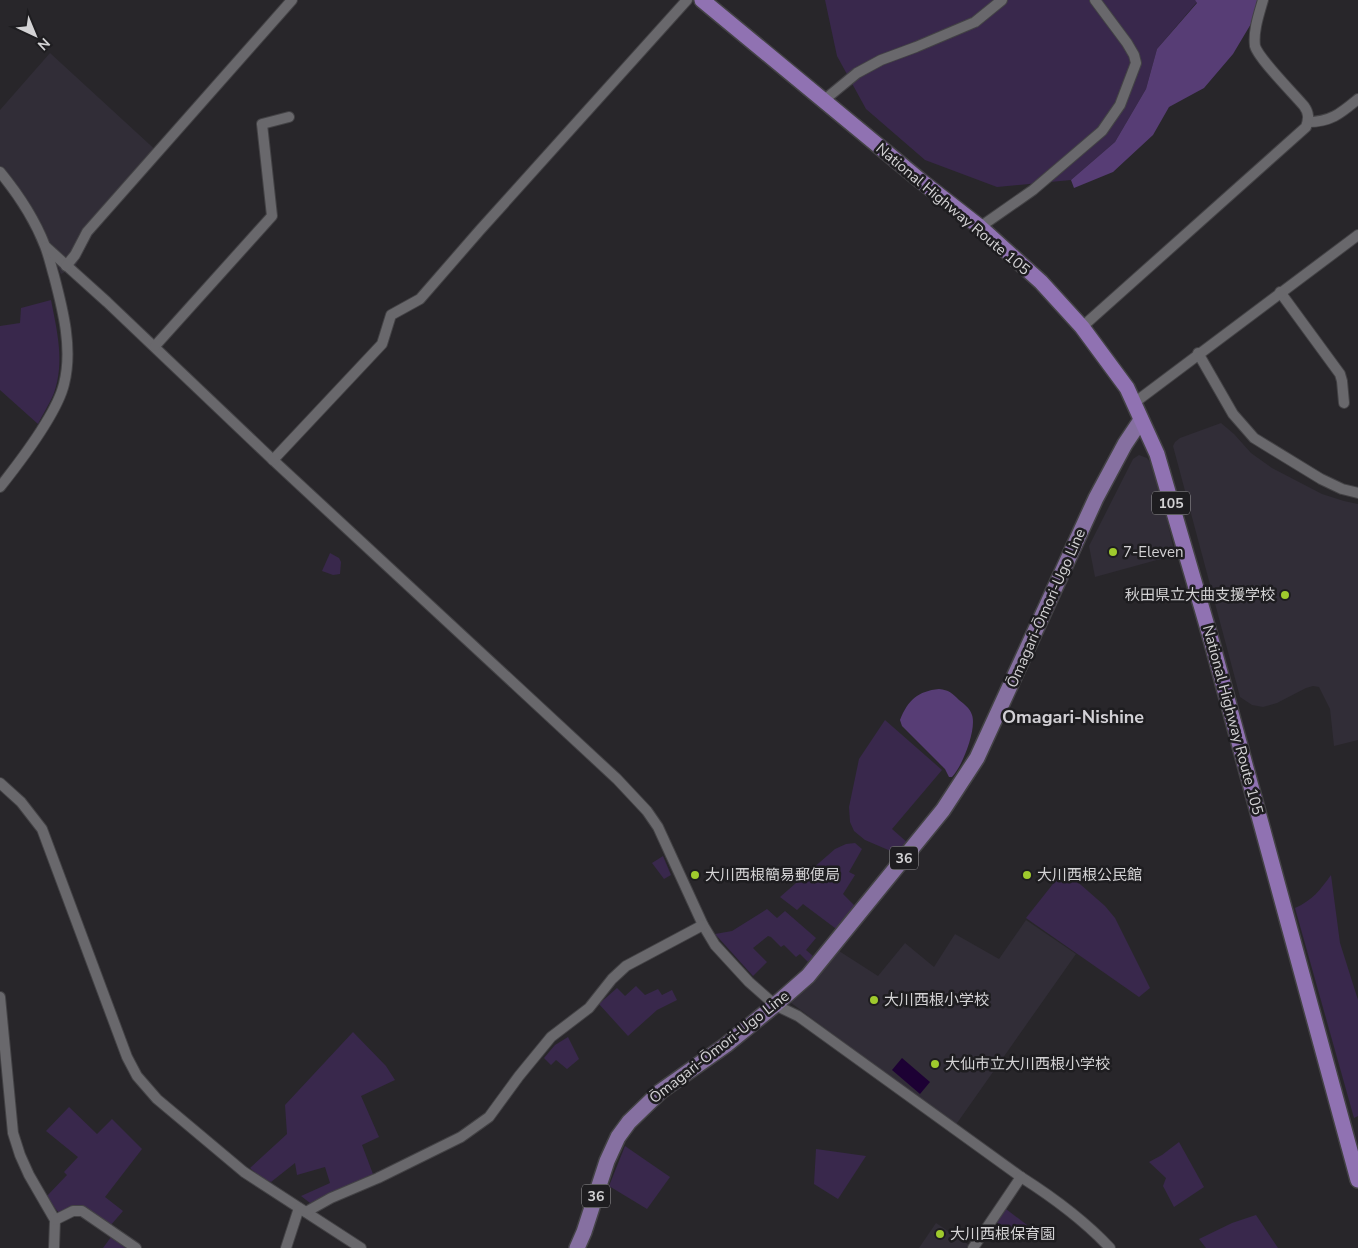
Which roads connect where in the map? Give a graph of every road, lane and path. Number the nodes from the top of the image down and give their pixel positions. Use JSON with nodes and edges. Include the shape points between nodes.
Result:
{"nodes":[{"id":1,"x":292,"y":0,"type":"edge"},
{"id":2,"x":687,"y":0,"type":"edge"},
{"id":3,"x":702,"y":0,"type":"edge"},
{"id":4,"x":1002,"y":0,"type":"edge"},
{"id":5,"x":1095,"y":0,"type":"edge"},
{"id":6,"x":1263,"y":0,"type":"edge"},
{"id":7,"x":1358,"y":99,"type":"edge"},
{"id":8,"x":823,"y":101,"type":"junction"},
{"id":9,"x":289,"y":117,"type":"dead end"},
{"id":10,"x":1308,"y":122,"type":"junction"},
{"id":11,"x":0,"y":172,"type":"edge"},
{"id":12,"x":980,"y":227,"type":"junction"},
{"id":13,"x":1358,"y":235,"type":"edge"},
{"id":14,"x":46,"y":247,"type":"junction"},
{"id":15,"x":66,"y":266,"type":"junction"},
{"id":16,"x":1280,"y":292,"type":"junction"},
{"id":17,"x":1082,"y":327,"type":"junction"},
{"id":18,"x":155,"y":346,"type":"junction"},
{"id":19,"x":1198,"y":353,"type":"junction"},
{"id":20,"x":1134,"y":403,"type":"junction"},
{"id":21,"x":1344,"y":403,"type":"dead end"},
{"id":22,"x":1141,"y":420,"type":"junction"},
{"id":23,"x":273,"y":460,"type":"junction"},
{"id":24,"x":0,"y":487,"type":"edge"},
{"id":25,"x":1358,"y":494,"type":"edge"},
{"id":26,"x":0,"y":783,"type":"edge"},
{"id":27,"x":703,"y":925,"type":"junction"},
{"id":28,"x":0,"y":997,"type":"edge"},
{"id":29,"x":775,"y":1005,"type":"junction"},
{"id":30,"x":1022,"y":1177,"type":"junction"},
{"id":31,"x":1358,"y":1180,"type":"edge"},
{"id":32,"x":303,"y":1210,"type":"junction"},
{"id":33,"x":55,"y":1220,"type":"junction"},
{"id":34,"x":54,"y":1248,"type":"edge"},
{"id":35,"x":136,"y":1248,"type":"edge"},
{"id":36,"x":286,"y":1248,"type":"edge"},
{"id":37,"x":362,"y":1248,"type":"edge"},
{"id":38,"x":577,"y":1248,"type":"edge"},
{"id":39,"x":973,"y":1248,"type":"edge"},
{"id":40,"x":1110,"y":1248,"type":"edge"}],
"edges":[{"from":1,"to":15,"type":"street","via":[[87,232]]},
{"from":2,"to":23,"type":"street","via":[[420,298],[391,315],[382,344]]},
{"from":3,"to":8,"type":"highway","name":"National Highway Route 105","number":"105"},
{"from":4,"to":8,"type":"street","via":[[975,22],[856,73]]},
{"from":5,"to":12,"type":"street","via":[[1134,55],[1136,64],[1120,105],[1102,131],[1032,190]]},
{"from":6,"to":10,"type":"street","via":[[1256,26],[1255,47],[1304,106]]},
{"from":7,"to":10,"type":"street","via":[[1329,120]]},
{"from":8,"to":12,"type":"highway","name":"National Highway Route 105","number":"105"},
{"from":9,"to":18,"type":"street","via":[[262,124],[272,216]]},
{"from":10,"to":17,"type":"street"},
{"from":11,"to":14,"type":"street","via":[[30,214]]},
{"from":12,"to":17,"type":"highway","name":"National Highway Route 105","number":"105","via":[[1041,282]]},
{"from":13,"to":16,"type":"street"},
{"from":14,"to":15,"type":"street"},
{"from":14,"to":24,"type":"street","via":[[68,344],[64,386],[44,426]]},
{"from":15,"to":18,"type":"street"},
{"from":16,"to":19,"type":"street"},
{"from":16,"to":21,"type":"street","via":[[1340,374]]},
{"from":17,"to":20,"type":"highway","name":"National Highway Route 105","number":"105","via":[[1127,388]]},
{"from":18,"to":23,"type":"street"},
{"from":19,"to":20,"type":"street"},
{"from":19,"to":25,"type":"street","via":[[1233,414],[1254,438],[1321,479]]},
{"from":20,"to":22,"type":"highway","name":"National Highway Route 105","number":"105"},
{"from":22,"to":29,"type":"main road","name":"Ōmagari-Ōmori-Ugo Line","number":"36","via":[[1096,498],[1004,701],[960,785],[826,955]]},
{"from":22,"to":31,"type":"highway","name":"National Highway Route 105","number":"105","via":[[1156,454],[1212,642]]},
{"from":23,"to":27,"type":"street","via":[[617,779],[658,827]]},
{"from":26,"to":32,"type":"street","via":[[21,802],[42,829],[127,1057],[137,1076],[157,1099],[244,1172]]},
{"from":27,"to":29,"type":"street","via":[[715,945]]},
{"from":27,"to":32,"type":"street","via":[[626,966],[612,978],[589,1008],[551,1037],[489,1117],[461,1137]]},
{"from":28,"to":33,"type":"street","via":[[13,1133],[29,1176]]},
{"from":29,"to":30,"type":"street","via":[[798,1016]]},
{"from":29,"to":38,"type":"main road","name":"Ōmagari-Ōmori-Ugo Line","number":"36","via":[[661,1091],[629,1122],[607,1161]]},
{"from":30,"to":39,"type":"street"},
{"from":30,"to":40,"type":"street","via":[[1073,1214]]},
{"from":32,"to":36,"type":"street"},
{"from":32,"to":37,"type":"street"},
{"from":33,"to":34,"type":"street"},
{"from":33,"to":35,"type":"street","via":[[73,1211],[82,1211]]}]}
